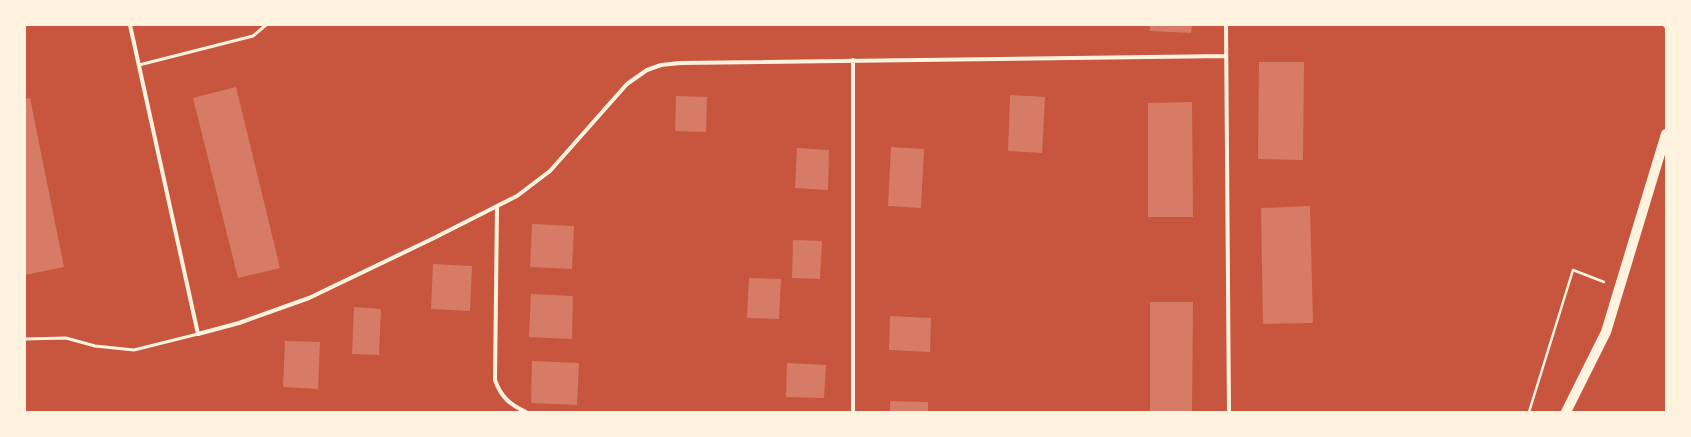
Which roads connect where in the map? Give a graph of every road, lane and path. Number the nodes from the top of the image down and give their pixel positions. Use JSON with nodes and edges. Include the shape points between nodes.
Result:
{"nodes":[{"id":1,"x":130,"y":25,"type":"edge"},
{"id":2,"x":266,"y":25,"type":"edge"},
{"id":3,"x":1226,"y":25,"type":"edge"},
{"id":4,"x":1664,"y":25,"type":"edge"},
{"id":5,"x":1666,"y":27,"type":"edge"},
{"id":6,"x":1226,"y":56,"type":"junction"},
{"id":7,"x":853,"y":60,"type":"junction"},
{"id":8,"x":139,"y":65,"type":"junction"},
{"id":9,"x":1666,"y":134,"type":"edge"},
{"id":10,"x":497,"y":208,"type":"junction"},
{"id":11,"x":1620,"y":287,"type":"junction"},
{"id":12,"x":198,"y":334,"type":"junction"},
{"id":13,"x":25,"y":339,"type":"edge"},
{"id":14,"x":526,"y":412,"type":"edge"},
{"id":15,"x":853,"y":412,"type":"edge"},
{"id":16,"x":1229,"y":412,"type":"edge"},
{"id":17,"x":1529,"y":412,"type":"edge"},
{"id":18,"x":1566,"y":412,"type":"edge"}],
"edges":[{"from":1,"to":8,"type":"street"},
{"from":2,"to":8,"type":"lane","via":[[254,36]]},
{"from":3,"to":6,"type":"street"},
{"from":4,"to":5,"type":"lane"},
{"from":6,"to":7,"type":"street"},
{"from":6,"to":16,"type":"street"},
{"from":7,"to":10,"type":"street","via":[[680,63],[647,70],[612,99],[550,171],[524,192]]},
{"from":7,"to":15,"type":"street"},
{"from":8,"to":12,"type":"street"},
{"from":9,"to":11,"type":"main road"},
{"from":10,"to":12,"type":"street","via":[[309,298],[239,323]]},
{"from":10,"to":14,"type":"street","via":[[495,380],[504,398]]},
{"from":11,"to":17,"type":"path","via":[[1573,270]]},
{"from":11,"to":18,"type":"main road","via":[[1606,332]]},
{"from":12,"to":13,"type":"lane","via":[[134,350],[95,346],[66,338]]}]}
